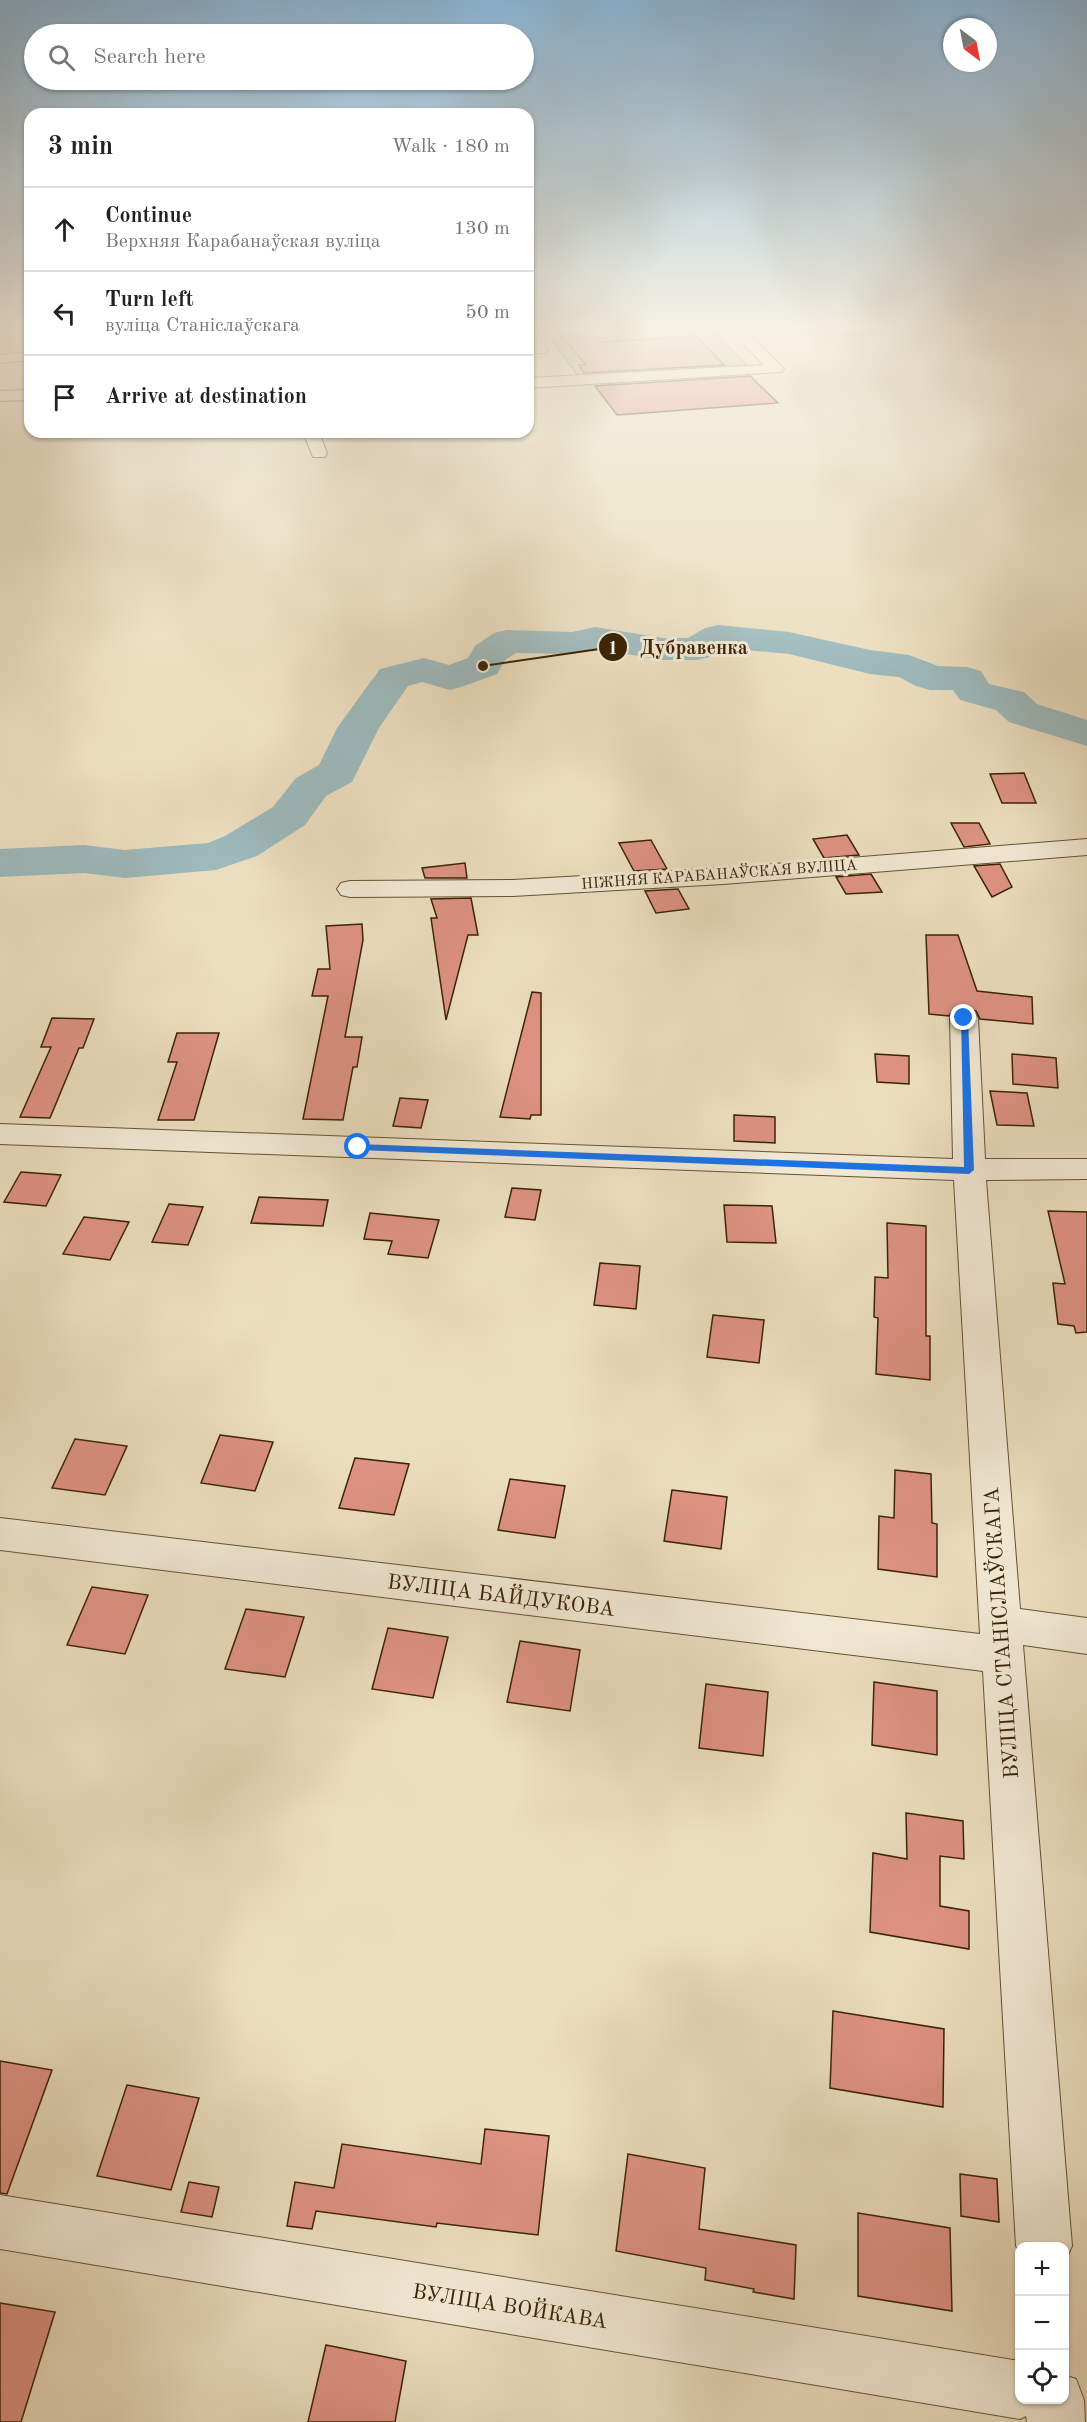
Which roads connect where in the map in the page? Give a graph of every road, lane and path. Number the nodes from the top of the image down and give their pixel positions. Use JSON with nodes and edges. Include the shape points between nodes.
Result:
{"nodes":[{"id":1,"x":316,"y":445,"type":"edge"},
{"id":2,"x":319,"y":453,"type":"dead end"},
{"id":3,"x":1087,"y":847,"type":"edge"},
{"id":4,"x":350,"y":889,"type":"dead end"},
{"id":5,"x":964,"y":1018,"type":"dead end"},
{"id":6,"x":0,"y":1134,"type":"edge"},
{"id":7,"x":1087,"y":1169,"type":"edge"},
{"id":8,"x":969,"y":1170,"type":"junction"},
{"id":9,"x":0,"y":1534,"type":"edge"},
{"id":10,"x":1087,"y":1636,"type":"edge"},
{"id":11,"x":1001,"y":1640,"type":"junction"},
{"id":12,"x":0,"y":2222,"type":"edge"},
{"id":13,"x":1044,"y":2242,"type":"edge"},
{"id":14,"x":1015,"y":2389,"type":"edge"},
{"id":15,"x":1054,"y":2404,"type":"edge"},
{"id":16,"x":1056,"y":2422,"type":"edge"}],
"edges":[{"from":1,"to":2,"type":"street"},
{"from":3,"to":4,"type":"street","name":"НІЖНЯЯ КАРАБАНАЎСКАЯ ВУЛІЦА","via":[[513,888]]},
{"from":5,"to":8,"type":"street","name":"ВУЛІЦА СТАНІСЛАЎСКАГА"},
{"from":6,"to":8,"type":"street"},
{"from":7,"to":8,"type":"street"},
{"from":8,"to":11,"type":"street","name":"ВУЛІЦА СТАНІСЛАЎСКАГА"},
{"from":9,"to":11,"type":"street","name":"ВУЛІЦА БАЙДУКОВА"},
{"from":10,"to":11,"type":"street","name":"ВУЛІЦА БАЙДУКОВА"},
{"from":11,"to":13,"type":"street","name":"ВУЛІЦА СТАНІСЛАЎСКАГА"},
{"from":12,"to":14,"type":"street","name":"ВУЛІЦА ВОЙКАВА"},
{"from":15,"to":16,"type":"street"}]}
